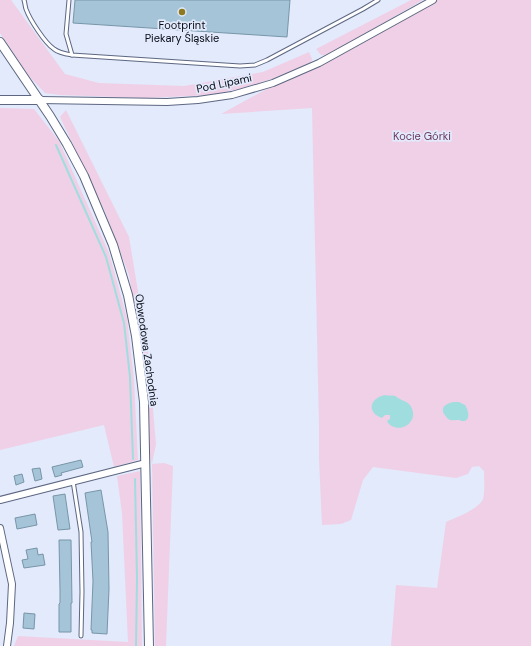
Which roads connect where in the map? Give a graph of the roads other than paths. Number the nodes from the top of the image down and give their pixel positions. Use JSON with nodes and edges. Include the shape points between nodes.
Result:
{"nodes":[{"id":1,"x":24,"y":0,"type":"edge"},
{"id":2,"x":69,"y":0,"type":"edge"},
{"id":3,"x":378,"y":0,"type":"edge"},
{"id":4,"x":432,"y":0,"type":"edge"},
{"id":5,"x":0,"y":42,"type":"edge"},
{"id":6,"x":72,"y":55,"type":"junction"},
{"id":7,"x":0,"y":100,"type":"edge"},
{"id":8,"x":40,"y":100,"type":"junction"},
{"id":9,"x":146,"y":463,"type":"junction"},
{"id":10,"x":73,"y":481,"type":"junction"},
{"id":11,"x":0,"y":500,"type":"edge"},
{"id":12,"x":0,"y":528,"type":"edge"},
{"id":13,"x":81,"y":636,"type":"dead end"},
{"id":14,"x":7,"y":646,"type":"edge"},
{"id":15,"x":149,"y":646,"type":"edge"}],
"edges":[{"from":1,"to":6,"type":"lane","via":[[30,16],[47,42],[54,49]]},
{"from":2,"to":6,"type":"lane","via":[[66,34]]},
{"from":3,"to":6,"type":"lane","via":[[255,65]]},
{"from":4,"to":8,"type":"street","name":"Pod Lipami","via":[[319,63],[273,83],[232,95],[167,102]]},
{"from":5,"to":8,"type":"main road","name":"Obwodowa Zachodnia"},
{"from":7,"to":8,"type":"main road","name":"Pod Lipami"},
{"from":8,"to":9,"type":"main road","name":"Obwodowa Zachodnia","via":[[84,176],[114,245],[136,336],[144,402]]},
{"from":9,"to":10,"type":"street"},
{"from":9,"to":15,"type":"main road","name":"Obwodowa Zachodnia"},
{"from":10,"to":11,"type":"street"},
{"from":10,"to":13,"type":"lane","via":[[81,532]]},
{"from":12,"to":14,"type":"street","via":[[12,584]]}]}
